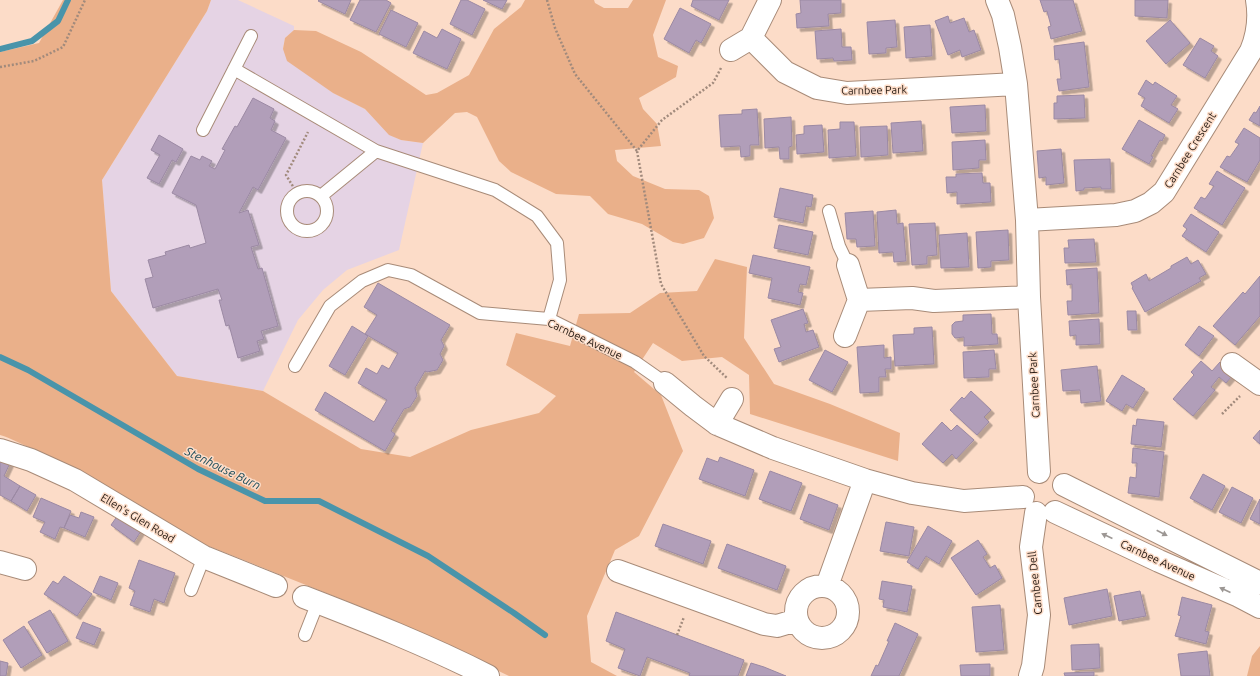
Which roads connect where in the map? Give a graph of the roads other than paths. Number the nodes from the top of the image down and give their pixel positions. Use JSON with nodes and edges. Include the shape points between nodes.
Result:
{"nodes":[{"id":1,"x":770,"y":0,"type":"edge"},
{"id":2,"x":997,"y":0,"type":"edge"},
{"id":3,"x":1257,"y":0,"type":"edge"},
{"id":4,"x":250,"y":36,"type":"dead end"},
{"id":5,"x":751,"y":38,"type":"junction"},
{"id":6,"x":731,"y":50,"type":"road end"},
{"id":7,"x":234,"y":69,"type":"junction"},
{"id":8,"x":1016,"y":84,"type":"junction"},
{"id":9,"x":203,"y":130,"type":"dead end"},
{"id":10,"x":376,"y":151,"type":"junction"},
{"id":11,"x":321,"y":196,"type":"junction"},
{"id":12,"x":829,"y":211,"type":"dead end"},
{"id":13,"x":1027,"y":220,"type":"junction"},
{"id":14,"x":848,"y":266,"type":"joint"},
{"id":15,"x":1029,"y":297,"type":"junction"},
{"id":16,"x":859,"y":300,"type":"junction"},
{"id":17,"x":549,"y":320,"type":"junction"},
{"id":18,"x":845,"y":336,"type":"dead end"},
{"id":19,"x":1232,"y":364,"type":"dead end"},
{"id":20,"x":295,"y":366,"type":"dead end"},
{"id":21,"x":1258,"y":380,"type":"edge"},
{"id":22,"x":666,"y":383,"type":"joint"},
{"id":23,"x":732,"y":399,"type":"road end"},
{"id":24,"x":717,"y":424,"type":"junction"},
{"id":25,"x":0,"y":450,"type":"edge"},
{"id":26,"x":1038,"y":472,"type":"junction"},
{"id":27,"x":865,"y":480,"type":"junction"},
{"id":28,"x":1064,"y":484,"type":"junction"},
{"id":29,"x":1038,"y":508,"type":"junction"},
{"id":30,"x":204,"y":557,"type":"junction"},
{"id":31,"x":0,"y":562,"type":"edge"},
{"id":32,"x":25,"y":569,"type":"dead end"},
{"id":33,"x":618,"y":571,"type":"dead end"},
{"id":34,"x":1260,"y":583,"type":"edge"},
{"id":35,"x":276,"y":586,"type":"dead end"},
{"id":36,"x":828,"y":586,"type":"junction"},
{"id":37,"x":191,"y":590,"type":"dead end"},
{"id":38,"x":311,"y":600,"type":"joint"},
{"id":39,"x":1260,"y":607,"type":"edge"},
{"id":40,"x":797,"y":620,"type":"junction"},
{"id":41,"x":304,"y":635,"type":"dead end"},
{"id":42,"x":488,"y":676,"type":"edge"},
{"id":43,"x":1030,"y":676,"type":"edge"}],
"edges":[{"from":1,"to":5,"type":"street"},
{"from":2,"to":8,"type":"street","name":"Carnbee Park","via":[[1003,16]]},
{"from":3,"to":13,"type":"street","name":"Carnbee Crescent","via":[[1260,18],[1251,51],[1164,192],[1151,203],[1135,211],[1116,215]]},
{"from":4,"to":7,"type":"lane"},
{"from":5,"to":6,"type":"street"},
{"from":5,"to":8,"type":"street","name":"Carnbee Park","via":[[785,72],[817,88],[847,93]]},
{"from":7,"to":9,"type":"lane"},
{"from":7,"to":10,"type":"lane"},
{"from":8,"to":13,"type":"street","name":"Carnbee Park"},
{"from":10,"to":11,"type":"lane"},
{"from":10,"to":17,"type":"lane","via":[[496,190],[537,216],[557,243],[560,280]]},
{"from":11,"to":11,"type":"lane","via":[[328,208],[325,222],[307,232],[294,226],[288,215],[289,203],[297,194],[310,191]]},
{"from":12,"to":14,"type":"lane","via":[[832,227]]},
{"from":13,"to":15,"type":"street","name":"Carnbee Park"},
{"from":14,"to":16,"type":"street"},
{"from":15,"to":16,"type":"street","via":[[934,301],[912,298]]},
{"from":15,"to":26,"type":"street","name":"Carnbee Park"},
{"from":16,"to":18,"type":"street"},
{"from":17,"to":20,"type":"lane","name":"Carnbee Avenue","via":[[480,313],[411,275],[388,270],[362,281],[330,306]]},
{"from":17,"to":22,"type":"lane","name":"Carnbee Avenue","via":[[635,362]]},
{"from":19,"to":21,"type":"street"},
{"from":22,"to":24,"type":"street","name":"Carnbee Avenue"},
{"from":23,"to":24,"type":"street"},
{"from":24,"to":27,"type":"street","name":"Carnbee Avenue","via":[[773,448]]},
{"from":25,"to":30,"type":"street","name":"Ellen's Glen Road","via":[[31,460],[75,480]]},
{"from":26,"to":28,"type":"street","via":[[1056,475]]},
{"from":26,"to":29,"type":"street","via":[[1027,479],[1022,491]]},
{"from":27,"to":29,"type":"street","name":"Carnbee Avenue","via":[[912,493]]},
{"from":27,"to":36,"type":"street"},
{"from":28,"to":29,"type":"street","via":[[1066,497],[1063,503]]},
{"from":28,"to":34,"type":"street","one_way":true},
{"from":39,"to":29,"type":"street","name":"Carnbee Avenue","one_way":true},
{"from":29,"to":43,"type":"street","name":"Carnbee Dell","via":[[1031,547],[1039,615]]},
{"from":30,"to":35,"type":"street","name":"Ellen's Glen Road"},
{"from":30,"to":37,"type":"lane"},
{"from":31,"to":32,"type":"street"},
{"from":33,"to":40,"type":"street","via":[[764,624],[777,626]]},
{"from":36,"to":40,"type":"street","via":[[812,587],[805,591],[796,605]]},
{"from":36,"to":40,"type":"street","via":[[836,589],[846,604],[848,613],[841,629],[826,638],[816,637],[801,628]]},
{"from":38,"to":41,"type":"lane"},
{"from":38,"to":42,"type":"street"}]}
